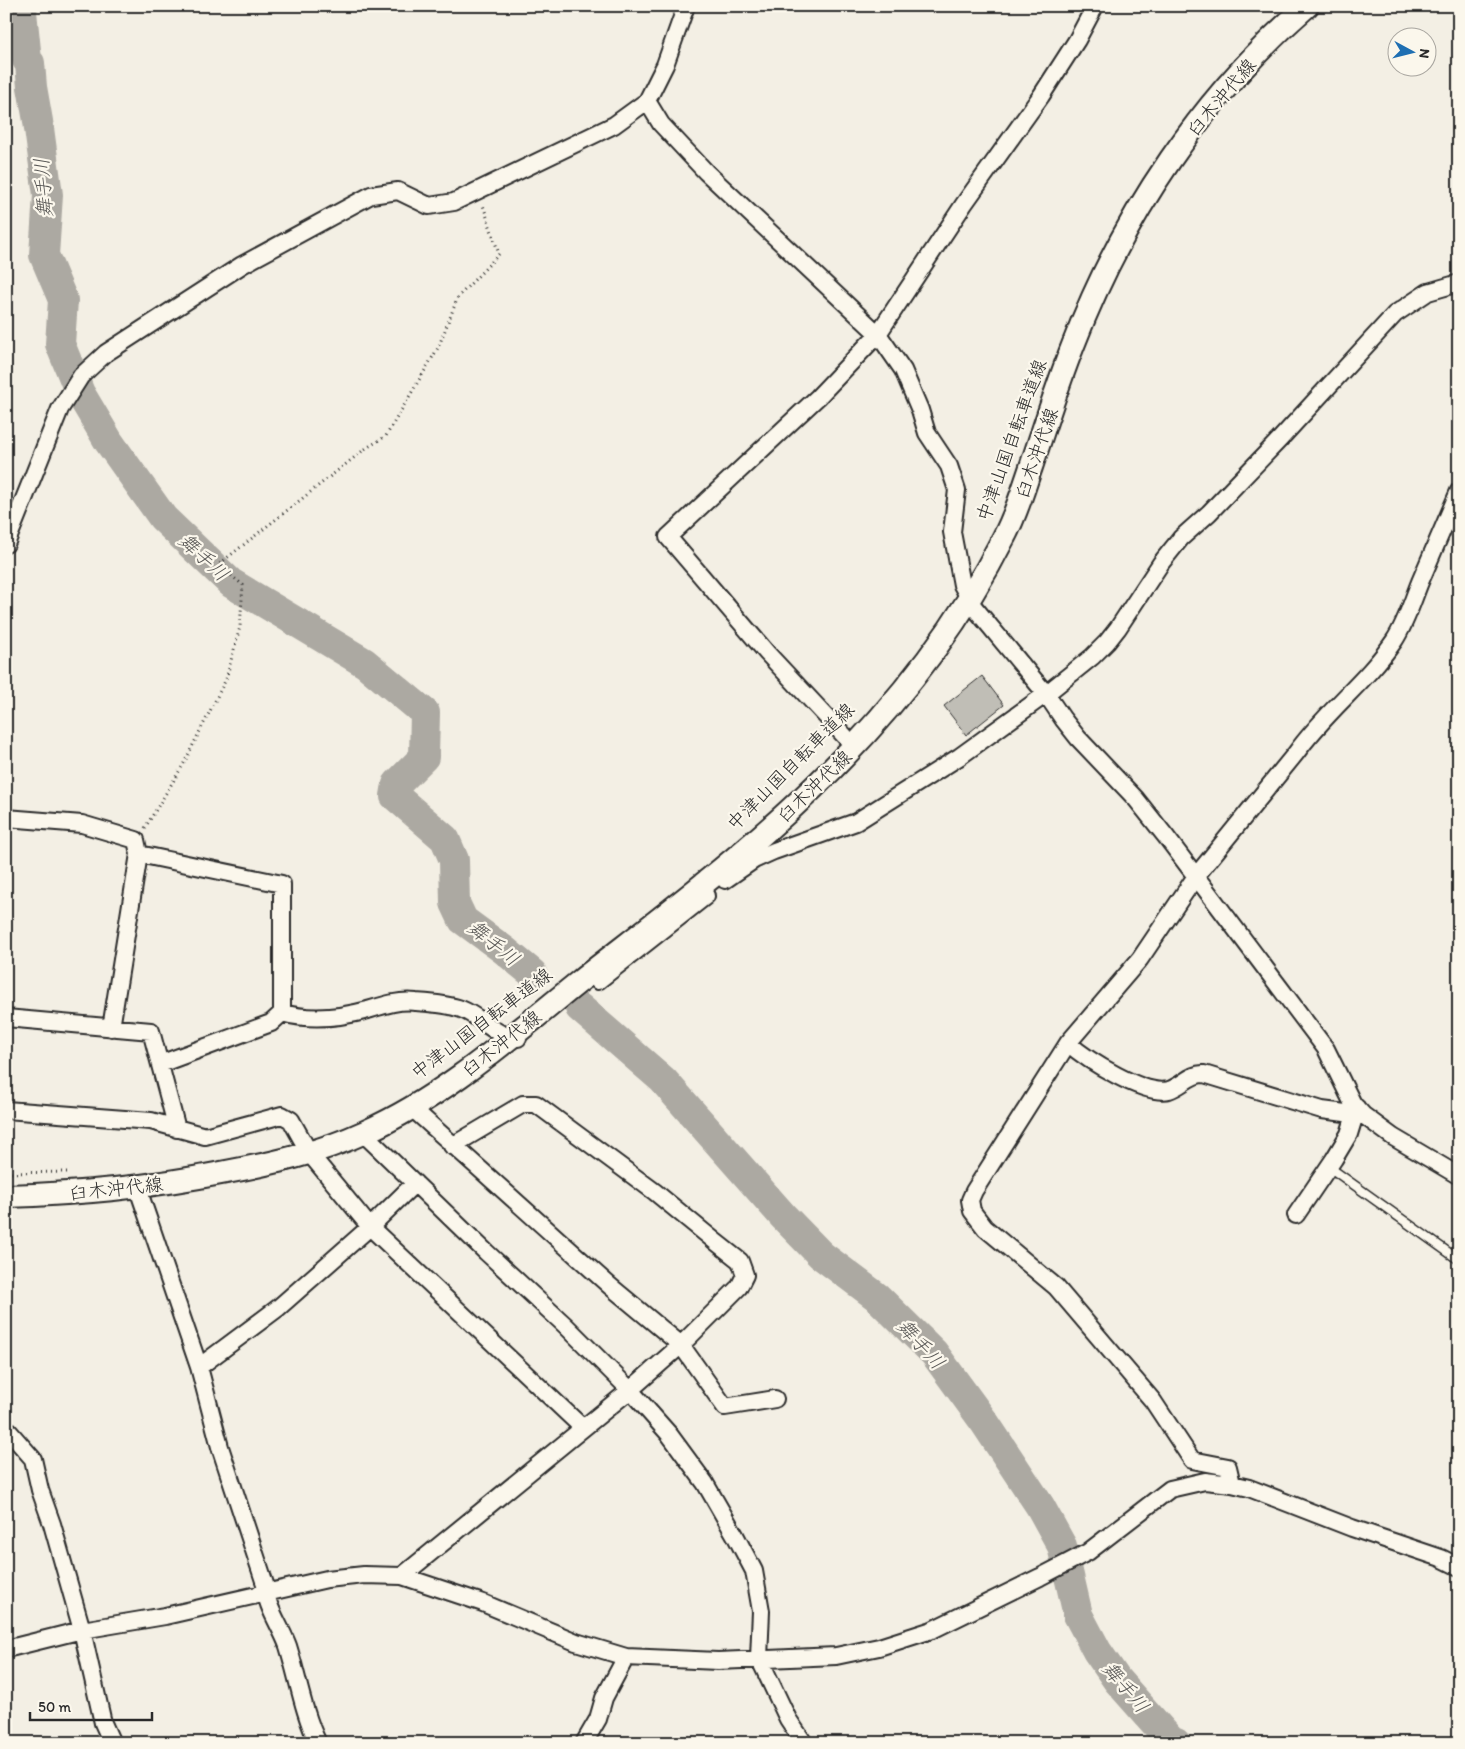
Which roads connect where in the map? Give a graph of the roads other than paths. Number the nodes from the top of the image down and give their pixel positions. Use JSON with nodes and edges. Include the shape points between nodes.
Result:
{"nodes":[{"id":1,"x":686,"y":6,"type":"edge"},
{"id":2,"x":1095,"y":6,"type":"edge"},
{"id":3,"x":1308,"y":6,"type":"edge"},
{"id":4,"x":647,"y":101,"type":"junction"},
{"id":5,"x":1459,"y":283,"type":"edge"},
{"id":6,"x":878,"y":334,"type":"junction"},
{"id":7,"x":1459,"y":491,"type":"edge"},
{"id":8,"x":6,"y":544,"type":"edge"},
{"id":9,"x":970,"y":598,"type":"junction"},
{"id":10,"x":1046,"y":694,"type":"junction"},
{"id":11,"x":854,"y":746,"type":"junction"},
{"id":12,"x":6,"y":818,"type":"edge"},
{"id":13,"x":138,"y":847,"type":"junction"},
{"id":14,"x":1196,"y":876,"type":"junction"},
{"id":15,"x":282,"y":1013,"type":"junction"},
{"id":16,"x":6,"y":1018,"type":"edge"},
{"id":17,"x":111,"y":1028,"type":"junction"},
{"id":18,"x":510,"y":1038,"type":"junction"},
{"id":19,"x":1068,"y":1043,"type":"junction"},
{"id":20,"x":160,"y":1064,"type":"junction"},
{"id":21,"x":412,"y":1108,"type":"junction"},
{"id":22,"x":1357,"y":1108,"type":"junction"},
{"id":23,"x":6,"y":1110,"type":"edge"},
{"id":24,"x":177,"y":1129,"type":"junction"},
{"id":25,"x":363,"y":1133,"type":"junction"},
{"id":26,"x":452,"y":1146,"type":"junction"},
{"id":27,"x":310,"y":1154,"type":"junction"},
{"id":28,"x":1329,"y":1166,"type":"junction"},
{"id":29,"x":1459,"y":1176,"type":"edge"},
{"id":30,"x":415,"y":1183,"type":"junction"},
{"id":31,"x":136,"y":1186,"type":"junction"},
{"id":32,"x":6,"y":1196,"type":"edge"},
{"id":33,"x":1296,"y":1215,"type":"dead end"},
{"id":34,"x":370,"y":1227,"type":"junction"},
{"id":35,"x":1459,"y":1260,"type":"edge"},
{"id":36,"x":681,"y":1345,"type":"junction"},
{"id":37,"x":199,"y":1367,"type":"junction"},
{"id":38,"x":630,"y":1390,"type":"junction"},
{"id":39,"x":776,"y":1400,"type":"dead end"},
{"id":40,"x":6,"y":1428,"type":"edge"},
{"id":41,"x":583,"y":1428,"type":"junction"},
{"id":42,"x":1232,"y":1484,"type":"junction"},
{"id":43,"x":1459,"y":1567,"type":"edge"},
{"id":44,"x":402,"y":1576,"type":"junction"},
{"id":45,"x":265,"y":1594,"type":"junction"},
{"id":46,"x":82,"y":1630,"type":"junction"},
{"id":47,"x":6,"y":1649,"type":"edge"},
{"id":48,"x":626,"y":1658,"type":"junction"},
{"id":49,"x":759,"y":1658,"type":"junction"},
{"id":50,"x":112,"y":1743,"type":"edge"},
{"id":51,"x":318,"y":1743,"type":"edge"},
{"id":52,"x":584,"y":1743,"type":"edge"},
{"id":53,"x":805,"y":1743,"type":"edge"}],
"edges":[{"from":1,"to":4,"type":"street","via":[[665,65]]},
{"from":2,"to":6,"type":"street","via":[[1041,96],[964,204]]},
{"from":3,"to":9,"type":"main road","name":"臼木沖代線","via":[[1224,90],[1182,144],[1137,212],[1102,278],[1074,342],[1008,531]]},
{"from":4,"to":6,"type":"street","via":[[661,124],[706,172]]},
{"from":4,"to":8,"type":"street","via":[[614,125],[454,202],[429,206],[398,191],[371,195],[242,265],[106,353],[81,376],[60,409]]},
{"from":5,"to":10,"type":"street","via":[[1428,292],[1395,314],[1210,513],[1181,538],[1107,642]]},
{"from":6,"to":9,"type":"street","via":[[903,370],[926,433],[949,466],[957,490],[952,532],[962,585]]},
{"from":6,"to":11,"type":"street","via":[[818,397],[668,537],[767,653]]},
{"from":7,"to":14,"type":"street","via":[[1407,617],[1393,642],[1310,733]]},
{"from":9,"to":10,"type":"street"},
{"from":9,"to":11,"type":"main road","name":"臼木沖代線","via":[[943,640]]},
{"from":10,"to":14,"type":"street","via":[[1078,738],[1136,799]]},
{"from":10,"to":18,"type":"street","via":[[959,757],[856,822],[746,864],[531,1034],[524,1038]]},
{"from":11,"to":18,"type":"main road","name":"臼木沖代線","via":[[784,816],[736,858]]},
{"from":12,"to":13,"type":"street","via":[[82,824]]},
{"from":13,"to":15,"type":"street","via":[[282,884]]},
{"from":13,"to":17,"type":"street"},
{"from":14,"to":19,"type":"street","via":[[1140,959]]},
{"from":14,"to":22,"type":"street","via":[[1326,1050]]},
{"from":15,"to":18,"type":"street","via":[[330,1018],[391,1003],[414,1001],[461,1009]]},
{"from":15,"to":20,"type":"street","via":[[271,1024]]},
{"from":16,"to":17,"type":"street"},
{"from":17,"to":20,"type":"street","via":[[151,1031]]},
{"from":18,"to":21,"type":"main road","name":"臼木沖代線"},
{"from":19,"to":22,"type":"street","via":[[1102,1068],[1159,1091],[1178,1087],[1192,1077],[1204,1074],[1322,1110],[1345,1113]]},
{"from":19,"to":42,"type":"street","via":[[974,1190],[970,1200],[972,1210],[985,1228],[1056,1287],[1153,1401],[1192,1460],[1228,1467]]},
{"from":20,"to":24,"type":"street"},
{"from":21,"to":25,"type":"main road","name":"臼木沖代線"},
{"from":21,"to":26,"type":"street"},
{"from":22,"to":28,"type":"street","via":[[1349,1134]]},
{"from":22,"to":29,"type":"street","via":[[1393,1137]]},
{"from":23,"to":24,"type":"street","via":[[151,1122]]},
{"from":24,"to":27,"type":"street","via":[[205,1136],[282,1115],[291,1120]]},
{"from":25,"to":27,"type":"main road","name":"臼木沖代線"},
{"from":25,"to":30,"type":"street"},
{"from":26,"to":36,"type":"street"},
{"from":26,"to":36,"type":"street","via":[[523,1104],[536,1104],[655,1192],[740,1261],[745,1275],[740,1287]]},
{"from":27,"to":31,"type":"main road","name":"臼木沖代線","via":[[182,1181]]},
{"from":27,"to":34,"type":"street"},
{"from":28,"to":33,"type":"street"},
{"from":28,"to":35,"type":"lane"},
{"from":30,"to":34,"type":"street"},
{"from":30,"to":38,"type":"street"},
{"from":31,"to":32,"type":"main road","name":"臼木沖代線"},
{"from":31,"to":37,"type":"street"},
{"from":34,"to":37,"type":"street","via":[[278,1308]]},
{"from":34,"to":41,"type":"street"},
{"from":36,"to":38,"type":"street"},
{"from":36,"to":39,"type":"street","via":[[724,1407]]},
{"from":37,"to":45,"type":"street","via":[[220,1448],[266,1584]]},
{"from":38,"to":41,"type":"street"},
{"from":38,"to":49,"type":"street","via":[[669,1434],[705,1484],[754,1571],[761,1611]]},
{"from":40,"to":46,"type":"street","via":[[33,1459]]},
{"from":41,"to":44,"type":"street"},
{"from":42,"to":43,"type":"street"},
{"from":42,"to":49,"type":"street","via":[[1205,1482],[1170,1489],[1088,1552],[932,1630],[879,1647],[836,1656]]},
{"from":44,"to":45,"type":"street","via":[[364,1575],[327,1579]]},
{"from":44,"to":48,"type":"street"},
{"from":45,"to":46,"type":"street"},
{"from":45,"to":51,"type":"street","via":[[288,1644]]},
{"from":46,"to":47,"type":"street"},
{"from":46,"to":50,"type":"street","via":[[103,1723]]},
{"from":48,"to":49,"type":"street","via":[[718,1661]]},
{"from":48,"to":52,"type":"street"},
{"from":49,"to":53,"type":"street","via":[[788,1719]]}]}
